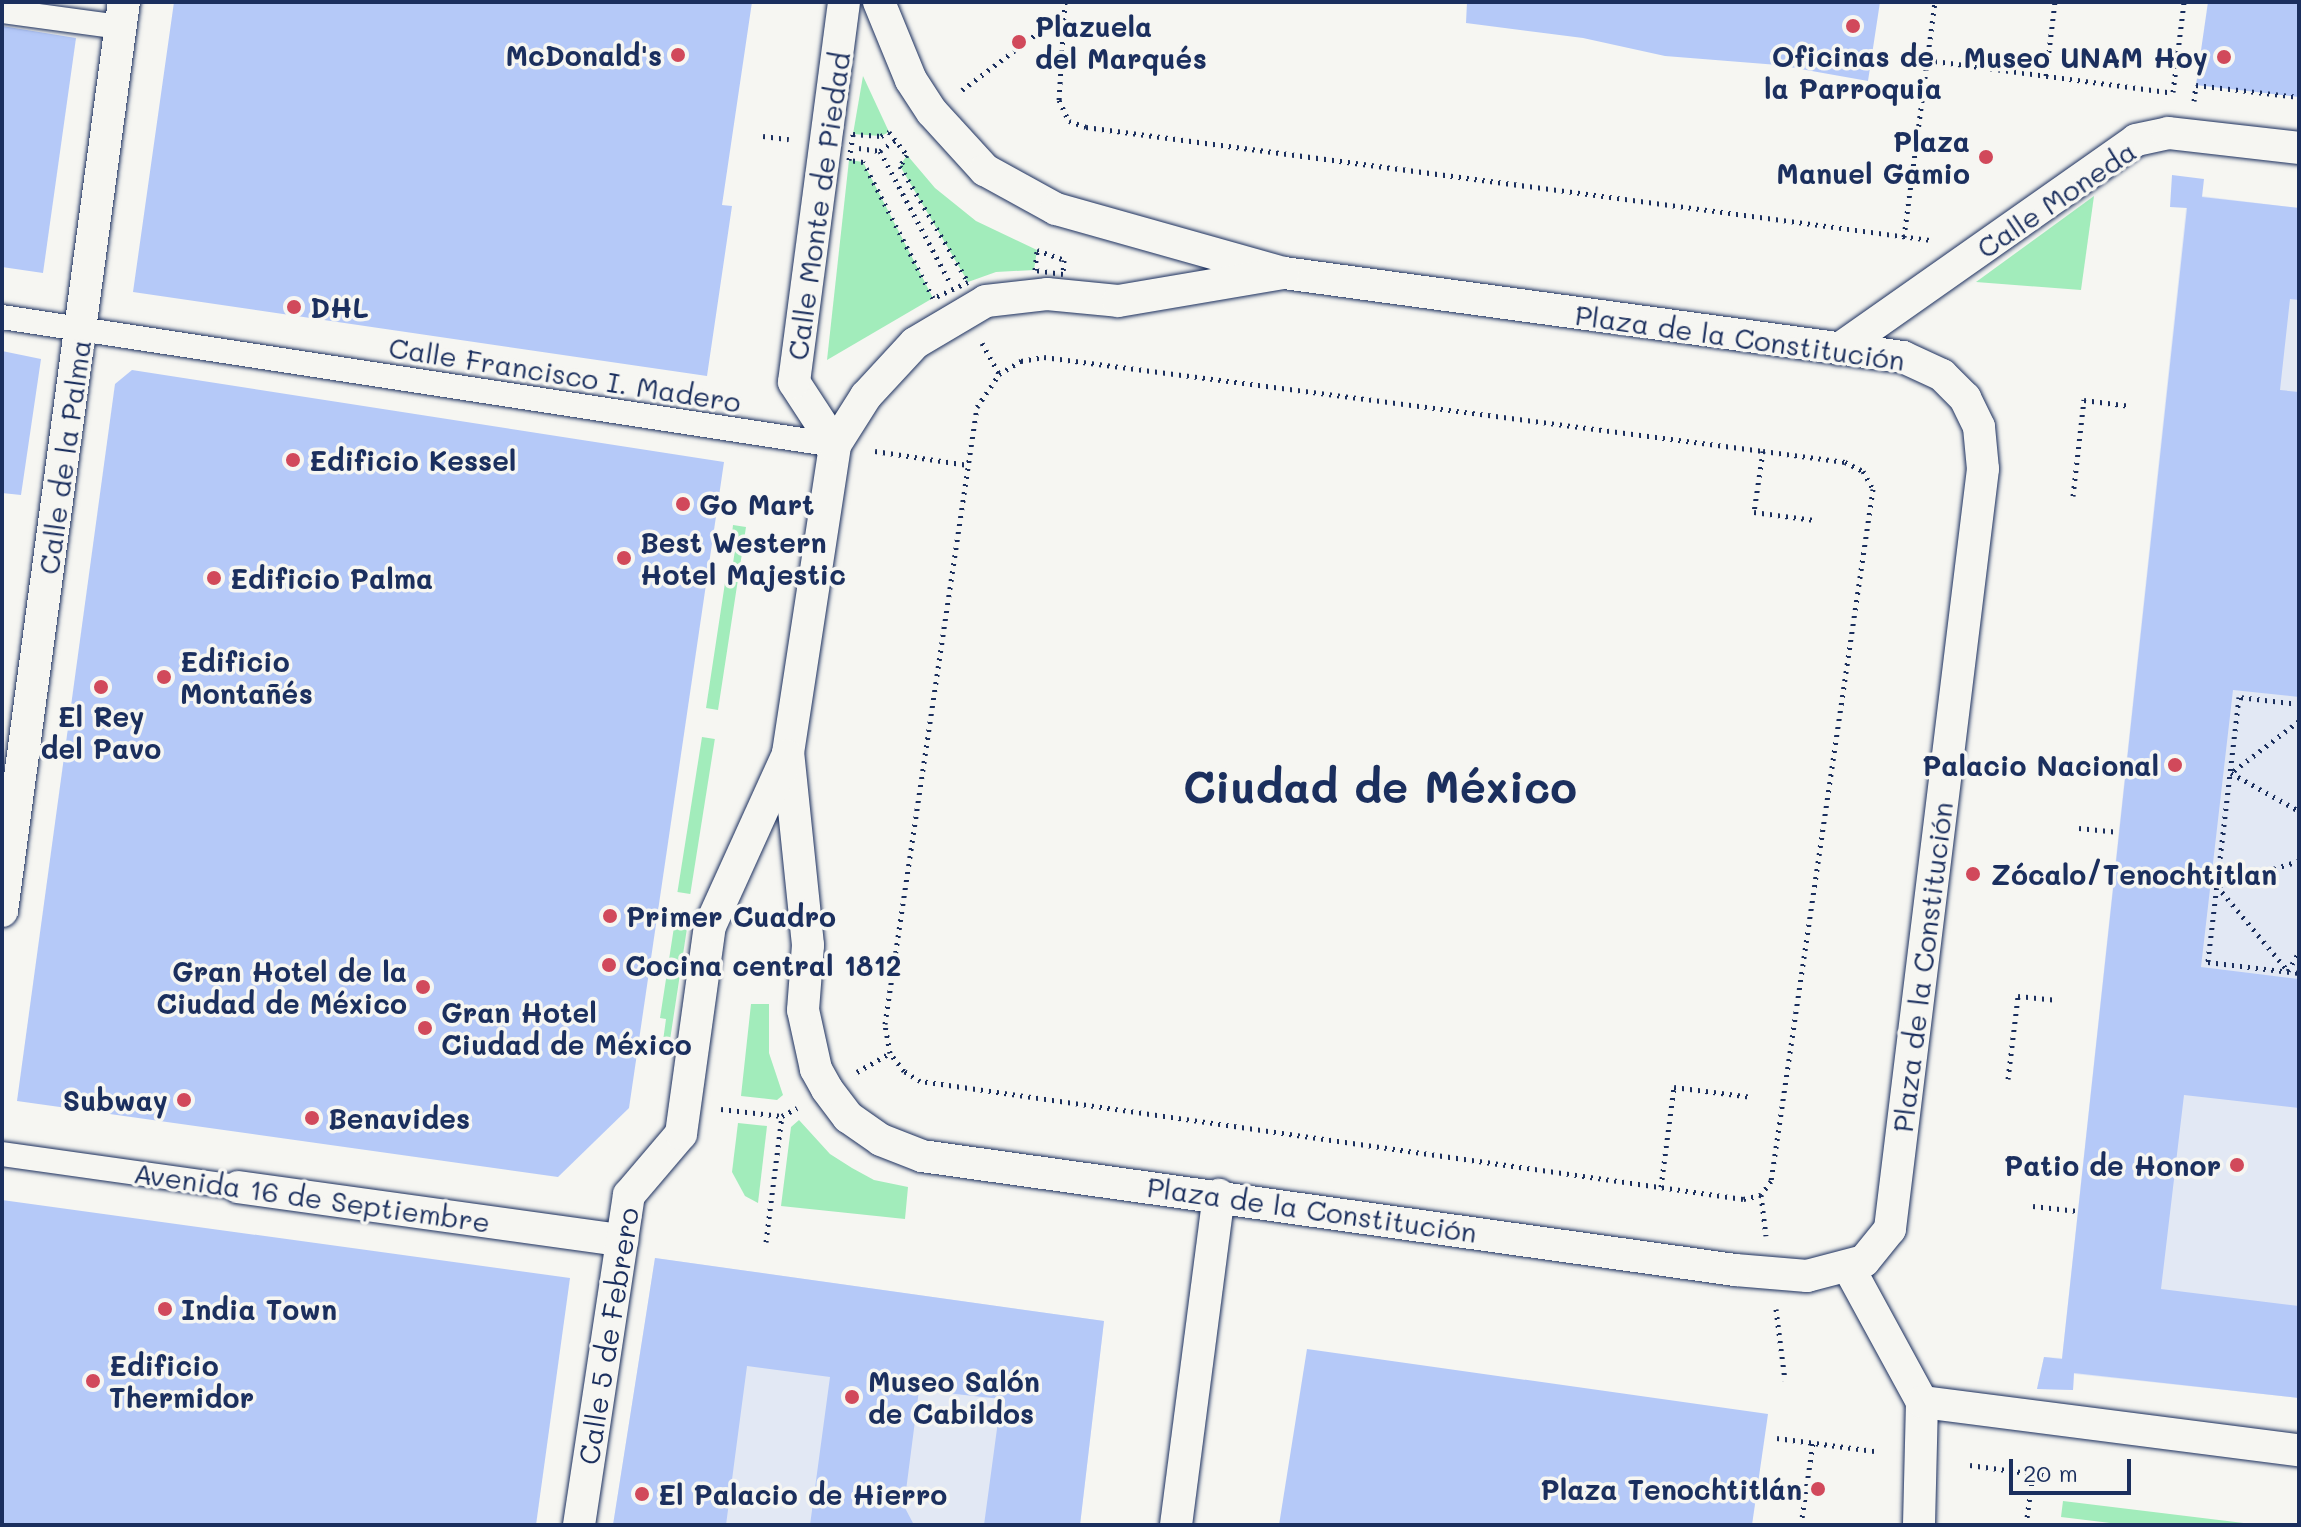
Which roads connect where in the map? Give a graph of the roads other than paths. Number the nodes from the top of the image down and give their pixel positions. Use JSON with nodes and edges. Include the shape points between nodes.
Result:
{"nodes":[{"id":1,"x":844,"y":2,"type":"edge"},
{"id":2,"x":879,"y":2,"type":"edge"},
{"id":3,"x":2,"y":11,"type":"edge"},
{"id":4,"x":122,"y":14,"type":"edge"},
{"id":5,"x":2299,"y":148,"type":"edge"},
{"id":6,"x":1284,"y":273,"type":"junction"},
{"id":7,"x":2,"y":317,"type":"edge"},
{"id":8,"x":81,"y":329,"type":"junction"},
{"id":9,"x":1839,"y":349,"type":"junction"},
{"id":10,"x":835,"y":445,"type":"junction"},
{"id":11,"x":788,"y":753,"type":"junction"},
{"id":12,"x":2,"y":911,"type":"edge"},
{"id":13,"x":2,"y":1154,"type":"edge"},
{"id":14,"x":238,"y":1187,"type":"joint"},
{"id":15,"x":1219,"y":1195,"type":"junction"},
{"id":16,"x":622,"y":1240,"type":"junction"},
{"id":17,"x":1849,"y":1268,"type":"junction"},
{"id":18,"x":1922,"y":1402,"type":"junction"},
{"id":19,"x":2299,"y":1450,"type":"edge"},
{"id":20,"x":579,"y":1525,"type":"edge"},
{"id":21,"x":1176,"y":1525,"type":"edge"},
{"id":22,"x":1919,"y":1525,"type":"edge"}],
"edges":[{"from":1,"to":10,"type":"street","name":"Calle Monte de Piedad","via":[[839,146],[794,382]]},
{"from":2,"to":6,"type":"street","via":[[899,55],[932,112],[985,170],[1056,209]]},
{"from":3,"to":4,"type":"street"},
{"from":4,"to":8,"type":"street","name":"Calle de la Palma"},
{"from":5,"to":9,"type":"street","name":"Calle Moneda","via":[[2168,133],[2136,140]]},
{"from":6,"to":9,"type":"street","name":"Plaza de la Constitución"},
{"from":6,"to":10,"type":"street","name":"Plaza de la Constitución","via":[[1118,301],[1011,294],[960,300],[892,365]]},
{"from":7,"to":8,"type":"street","name":"Calle Francisco I. Madero"},
{"from":8,"to":10,"type":"street","name":"Calle Francisco I. Madero"},
{"from":8,"to":12,"type":"street","name":"Calle de la Palma"},
{"from":9,"to":17,"type":"street","name":"Plaza de la Constitución","via":[[1903,357],[1942,375],[1965,398],[1979,427],[1983,469],[1890,1229],[1880,1246]]},
{"from":10,"to":11,"type":"street","name":"Plaza de la Constitución"},
{"from":11,"to":15,"type":"street","name":"Plaza de la Constitución","via":[[808,945],[803,1010],[816,1069],[848,1117],[881,1140],[922,1156]]},
{"from":11,"to":16,"type":"street","name":"Calle 5 de Febrero","via":[[710,926],[681,1134],[629,1195]]},
{"from":13,"to":14,"type":"street","name":"Avenida 16 de Septiembre"},
{"from":14,"to":16,"type":"street","name":"Avenida 16 de Septiembre"},
{"from":15,"to":17,"type":"street","name":"Plaza de la Constitución","via":[[1735,1270],[1807,1276]]},
{"from":15,"to":21,"type":"street"},
{"from":16,"to":20,"type":"street","name":"Calle 5 de Febrero"},
{"from":17,"to":18,"type":"street"},
{"from":18,"to":19,"type":"street"},
{"from":18,"to":22,"type":"street"}]}
